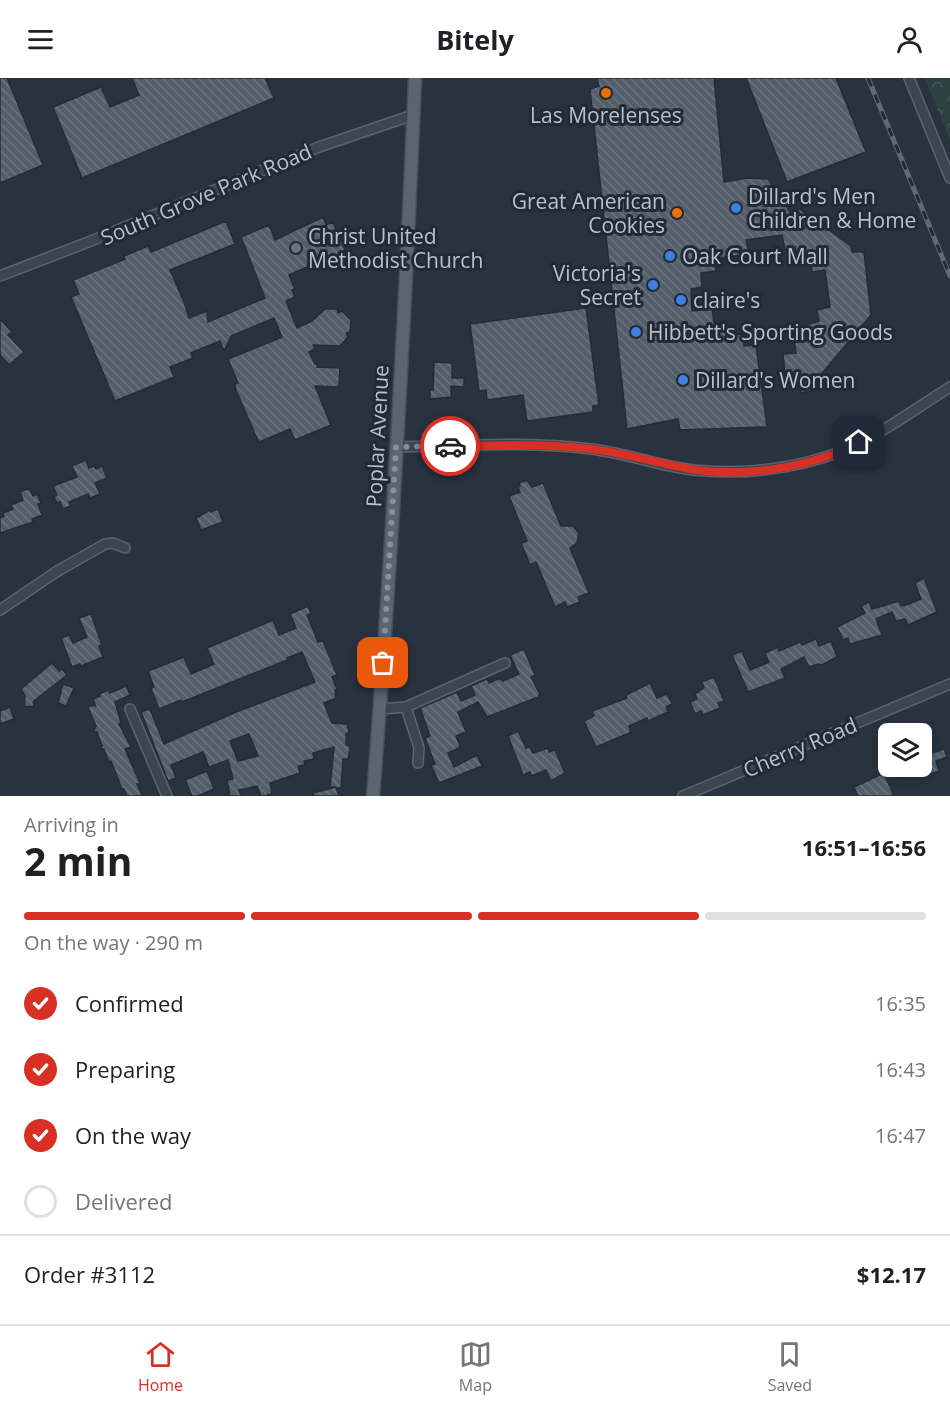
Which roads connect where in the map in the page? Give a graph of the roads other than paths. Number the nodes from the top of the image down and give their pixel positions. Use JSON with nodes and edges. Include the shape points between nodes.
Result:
{"nodes":[{"id":1,"x":415,"y":78,"type":"edge"},
{"id":2,"x":909,"y":78,"type":"edge"},
{"id":3,"x":413,"y":115,"type":"junction"},
{"id":4,"x":950,"y":178,"type":"edge"},
{"id":5,"x":0,"y":276,"type":"edge"},
{"id":6,"x":950,"y":387,"type":"edge"},
{"id":7,"x":396,"y":447,"type":"junction"},
{"id":8,"x":125,"y":548,"type":"dead end"},
{"id":9,"x":0,"y":610,"type":"edge"},
{"id":10,"x":505,"y":663,"type":"dead end"},
{"id":11,"x":950,"y":684,"type":"edge"},
{"id":12,"x":406,"y":707,"type":"junction"},
{"id":13,"x":130,"y":709,"type":"dead end"},
{"id":14,"x":380,"y":709,"type":"junction"},
{"id":15,"x":418,"y":763,"type":"dead end"},
{"id":16,"x":167,"y":796,"type":"edge"},
{"id":17,"x":372,"y":796,"type":"edge"},
{"id":18,"x":682,"y":796,"type":"edge"}],
"edges":[{"from":1,"to":3,"type":"main road","name":"Poplar Avenue"},
{"from":2,"to":4,"type":"street"},
{"from":3,"to":5,"type":"street","name":"South Grove Park Road","via":[[319,147]]},
{"from":3,"to":7,"type":"main road","name":"Poplar Avenue"},
{"from":6,"to":7,"type":"street","via":[[847,449],[811,462],[756,472],[693,470],[601,450],[537,445]]},
{"from":7,"to":14,"type":"main road","name":"Poplar Avenue"},
{"from":8,"to":9,"type":"street","via":[[105,544]]},
{"from":10,"to":12,"type":"street"},
{"from":11,"to":18,"type":"street","name":"Cherry Road"},
{"from":12,"to":14,"type":"street"},
{"from":12,"to":15,"type":"street","via":[[419,748]]},
{"from":13,"to":16,"type":"street"},
{"from":14,"to":17,"type":"main road","name":"Poplar Avenue"}]}
